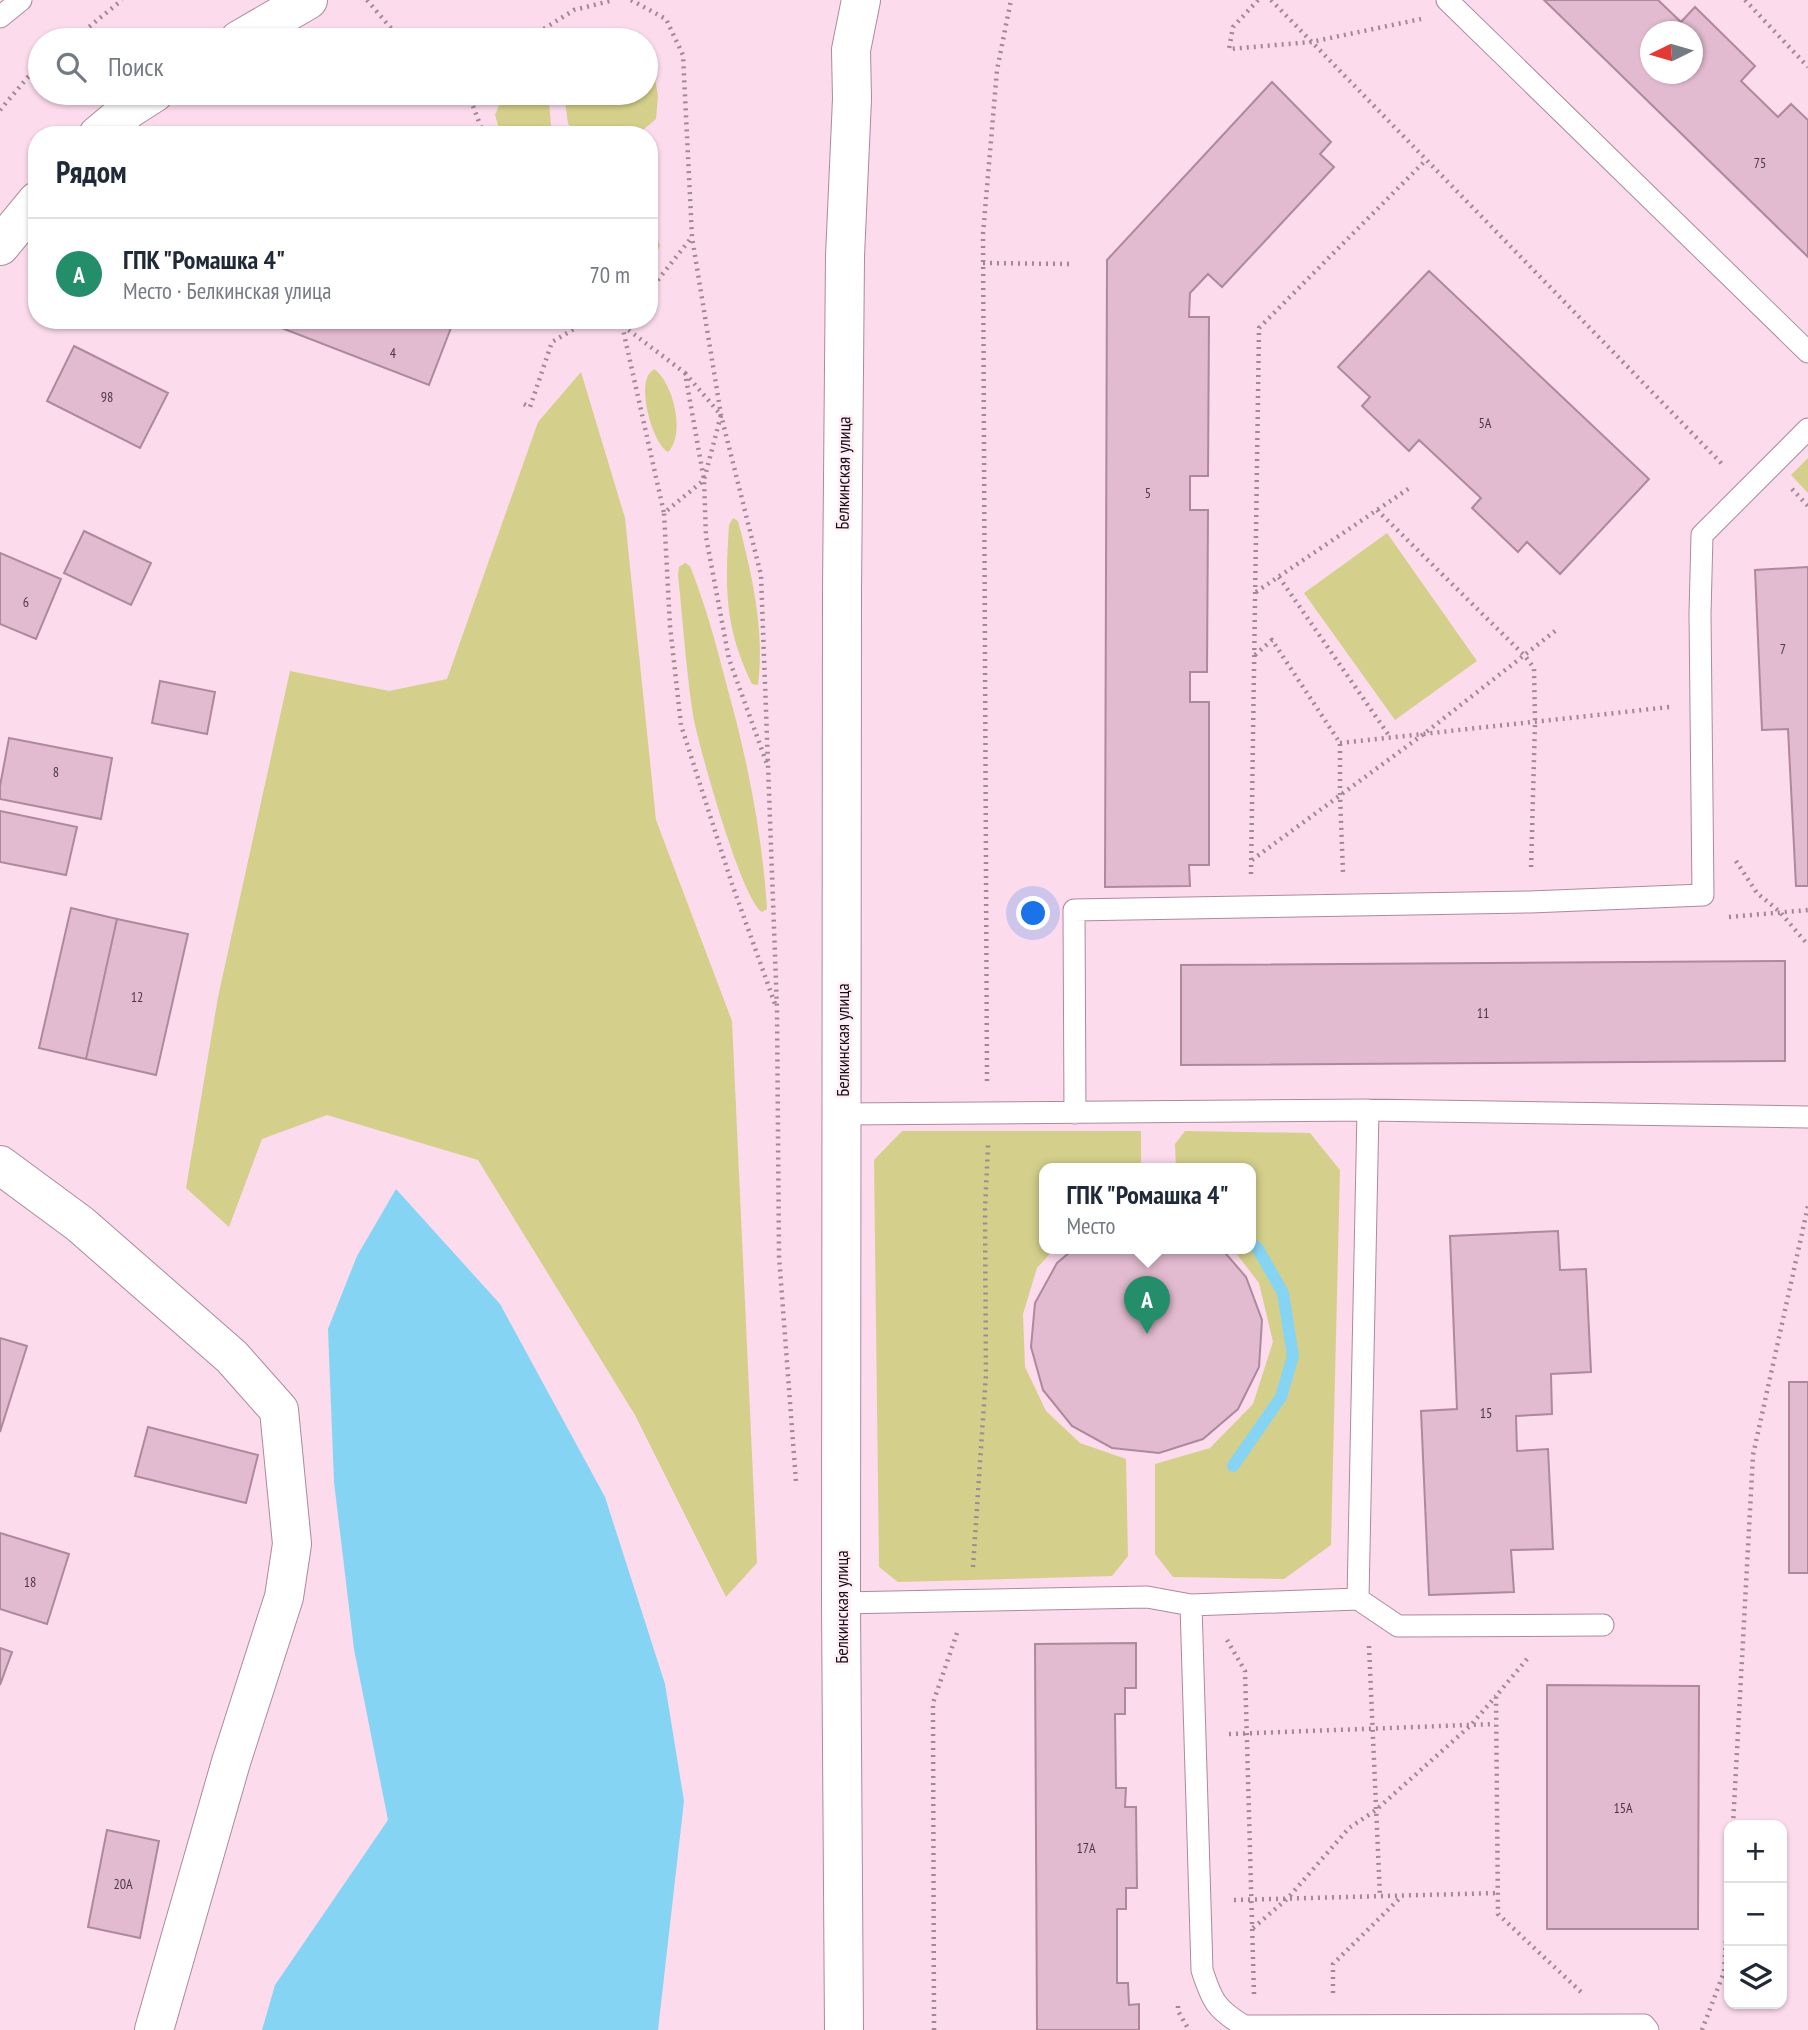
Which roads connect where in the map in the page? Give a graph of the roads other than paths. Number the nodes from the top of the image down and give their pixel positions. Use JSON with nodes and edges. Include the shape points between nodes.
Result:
{"nodes":[{"id":1,"x":21,"y":0,"type":"edge"},
{"id":2,"x":831,"y":0,"type":"edge"},
{"id":3,"x":860,"y":0,"type":"edge"},
{"id":4,"x":290,"y":4,"type":"edge"},
{"id":5,"x":1453,"y":6,"type":"edge"},
{"id":6,"x":0,"y":17,"type":"edge"},
{"id":7,"x":256,"y":28,"type":"edge"},
{"id":8,"x":851,"y":50,"type":"junction"},
{"id":9,"x":136,"y":105,"type":"edge"},
{"id":10,"x":109,"y":126,"type":"edge"},
{"id":11,"x":28,"y":212,"type":"edge"},
{"id":12,"x":0,"y":247,"type":"edge"},
{"id":13,"x":1808,"y":352,"type":"edge"},
{"id":14,"x":1808,"y":429,"type":"edge"},
{"id":15,"x":1368,"y":1110,"type":"junction"},
{"id":16,"x":842,"y":1114,"type":"junction"},
{"id":17,"x":1075,"y":1114,"type":"junction"},
{"id":18,"x":1808,"y":1117,"type":"edge"},
{"id":19,"x":0,"y":1165,"type":"edge"},
{"id":20,"x":1358,"y":1598,"type":"junction"},
{"id":21,"x":841,"y":1603,"type":"junction"},
{"id":22,"x":1199,"y":1605,"type":"junction"},
{"id":23,"x":1603,"y":1625,"type":"dead end"},
{"id":24,"x":154,"y":2030,"type":"edge"},
{"id":25,"x":844,"y":2030,"type":"edge"},
{"id":26,"x":1648,"y":2030,"type":"edge"}],
"edges":[{"from":1,"to":6,"type":"lane"},
{"from":2,"to":8,"type":"street","name":"Белкинская улица"},
{"from":3,"to":8,"type":"street","name":"Белкинская улица"},
{"from":4,"to":7,"type":"street"},
{"from":5,"to":13,"type":"lane"},
{"from":8,"to":16,"type":"street","name":"Белкинская улица","via":[[842,579]]},
{"from":9,"to":10,"type":"street"},
{"from":11,"to":12,"type":"street"},
{"from":14,"to":17,"type":"lane","via":[[1702,535],[1703,895],[1074,909]]},
{"from":15,"to":17,"type":"lane"},
{"from":15,"to":18,"type":"lane"},
{"from":15,"to":20,"type":"lane"},
{"from":16,"to":17,"type":"lane"},
{"from":16,"to":21,"type":"street","name":"Белкинская улица"},
{"from":19,"to":24,"type":"street","via":[[80,1224],[222,1348],[279,1410],[292,1544],[284,1597]]},
{"from":20,"to":22,"type":"lane"},
{"from":20,"to":23,"type":"lane","via":[[1398,1626]]},
{"from":21,"to":22,"type":"lane","via":[[1147,1597]]},
{"from":21,"to":25,"type":"street","name":"Белкинская улица"},
{"from":22,"to":26,"type":"lane","via":[[1194,1736],[1202,1970],[1210,1998],[1227,2015],[1244,2026],[1644,2025]]}]}
